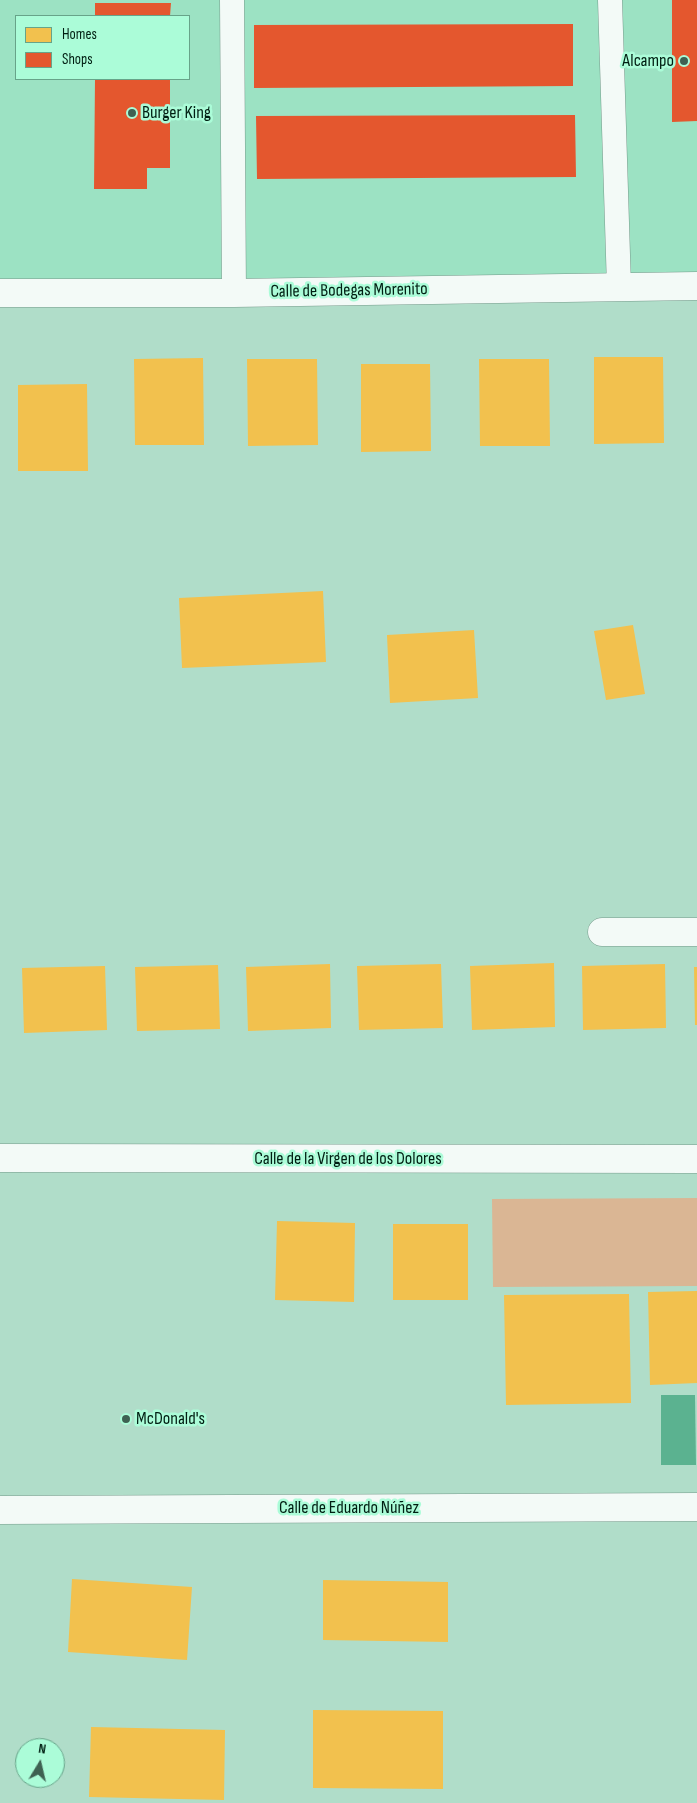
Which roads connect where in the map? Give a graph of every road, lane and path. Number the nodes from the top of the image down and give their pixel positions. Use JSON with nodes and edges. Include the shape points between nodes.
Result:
{"nodes":[{"id":1,"x":232,"y":0,"type":"edge"},
{"id":2,"x":610,"y":0,"type":"edge"},
{"id":3,"x":697,"y":286,"type":"edge"},
{"id":4,"x":619,"y":287,"type":"junction"},
{"id":5,"x":0,"y":293,"type":"edge"},
{"id":6,"x":234,"y":293,"type":"junction"},
{"id":7,"x":602,"y":932,"type":"dead end"},
{"id":8,"x":697,"y":932,"type":"edge"},
{"id":9,"x":0,"y":1158,"type":"edge"},
{"id":10,"x":697,"y":1159,"type":"edge"},
{"id":11,"x":697,"y":1507,"type":"edge"},
{"id":12,"x":0,"y":1510,"type":"edge"}],
"edges":[{"from":1,"to":6,"type":"lane"},
{"from":2,"to":4,"type":"lane"},
{"from":3,"to":4,"type":"street","name":"Calle de Bodegas Morenito"},
{"from":4,"to":6,"type":"street","name":"Calle de Bodegas Morenito"},
{"from":5,"to":6,"type":"street","name":"Calle de Bodegas Morenito"},
{"from":7,"to":8,"type":"street"},
{"from":9,"to":10,"type":"street","name":"Calle de la Virgen de los Dolores"},
{"from":11,"to":12,"type":"street","name":"Calle de Eduardo Núñez"}]}
